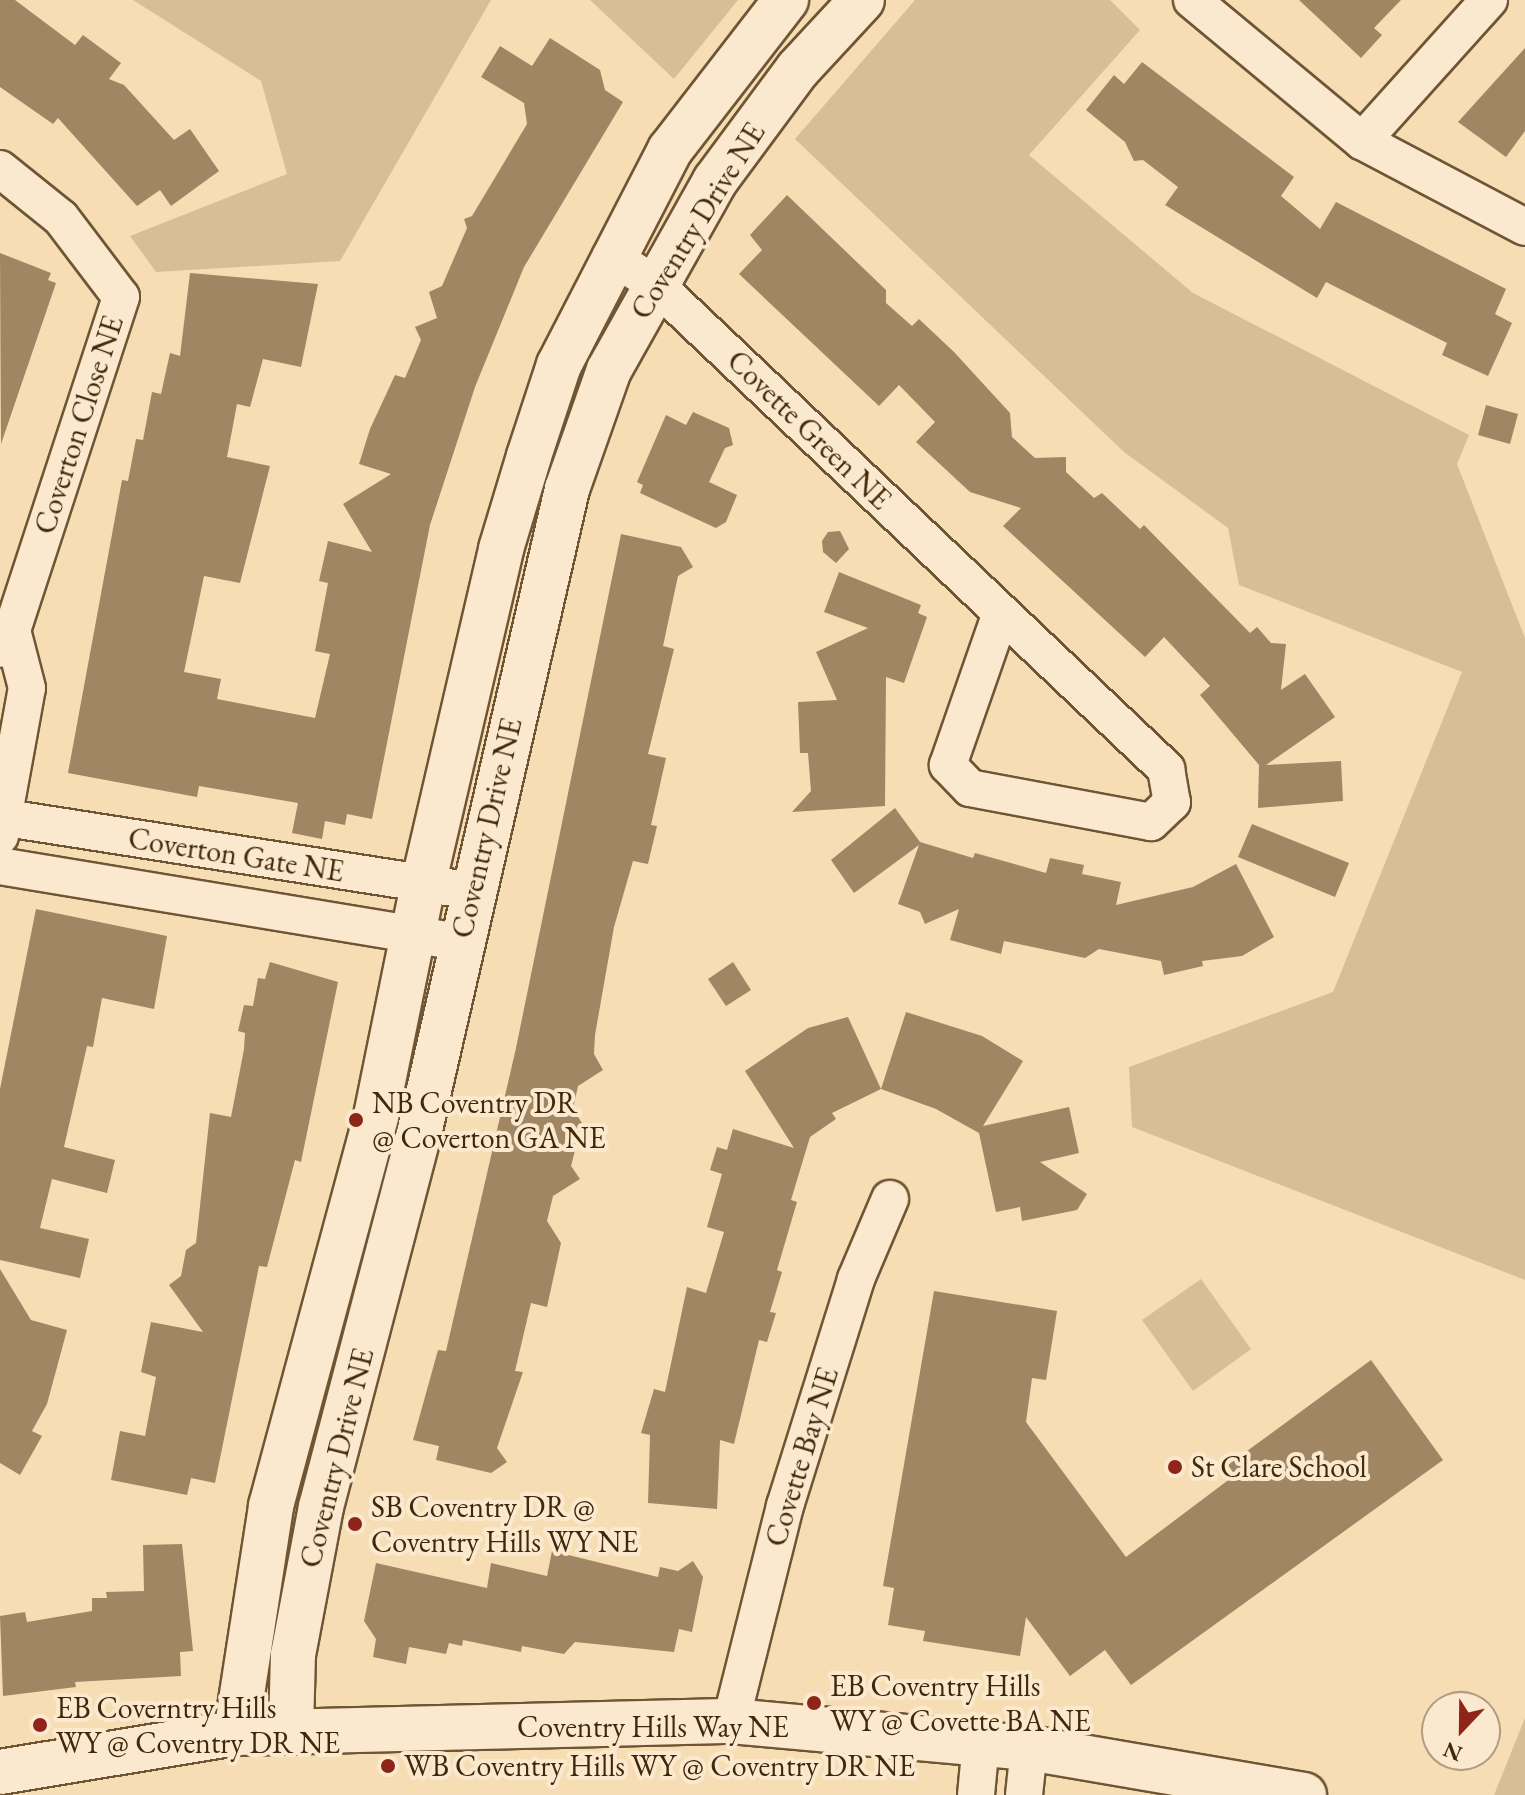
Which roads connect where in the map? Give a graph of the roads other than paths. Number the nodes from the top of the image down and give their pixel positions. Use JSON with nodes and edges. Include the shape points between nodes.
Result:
{"nodes":[{"id":1,"x":786,"y":0,"type":"edge"},
{"id":2,"x":862,"y":0,"type":"edge"},
{"id":3,"x":1192,"y":0,"type":"edge"},
{"id":4,"x":1489,"y":0,"type":"edge"},
{"id":5,"x":693,"y":118,"type":"junction"},
{"id":6,"x":1362,"y":141,"type":"junction"},
{"id":7,"x":736,"y":153,"type":"junction"},
{"id":8,"x":0,"y":169,"type":"edge"},
{"id":9,"x":1525,"y":227,"type":"edge"},
{"id":10,"x":611,"y":256,"type":"junction"},
{"id":11,"x":655,"y":284,"type":"junction"},
{"id":12,"x":1001,"y":613,"type":"junction"},
{"id":13,"x":4,"y":635,"type":"edge"},
{"id":14,"x":1,"y":823,"type":"edge"},
{"id":15,"x":207,"y":852,"type":"junction"},
{"id":16,"x":0,"y":866,"type":"edge"},
{"id":17,"x":423,"y":885,"type":"junction"},
{"id":18,"x":473,"y":891,"type":"junction"},
{"id":19,"x":197,"y":903,"type":"junction"},
{"id":20,"x":414,"y":936,"type":"junction"},
{"id":21,"x":461,"y":942,"type":"junction"},
{"id":22,"x":890,"y":1199,"type":"dead end"},
{"id":23,"x":271,"y":1506,"type":"junction"},
{"id":24,"x":321,"y":1507,"type":"junction"},
{"id":25,"x":731,"y":1721,"type":"junction"},
{"id":26,"x":291,"y":1730,"type":"junction"},
{"id":27,"x":236,"y":1733,"type":"junction"},
{"id":28,"x":981,"y":1742,"type":"junction"},
{"id":29,"x":1029,"y":1748,"type":"junction"},
{"id":30,"x":0,"y":1772,"type":"edge"},
{"id":31,"x":976,"y":1795,"type":"edge"},
{"id":32,"x":1024,"y":1795,"type":"edge"},
{"id":33,"x":1304,"y":1795,"type":"edge"}],
"edges":[{"from":1,"to":5,"type":"street","name":"Coventry Drive NE"},
{"from":2,"to":7,"type":"street","name":"Coventry Drive NE","via":[[798,69]]},
{"from":3,"to":6,"type":"street"},
{"from":4,"to":6,"type":"street"},
{"from":5,"to":7,"type":"street"},
{"from":5,"to":10,"type":"street","name":"Coventry Drive NE"},
{"from":6,"to":9,"type":"street"},
{"from":7,"to":11,"type":"street","name":"Coventry Drive NE"},
{"from":8,"to":13,"type":"street","name":"Coverton Close NE","via":[[61,218],[121,297]]},
{"from":10,"to":11,"type":"street","name":"Covette Green NE"},
{"from":10,"to":17,"type":"street","name":"Coventry Drive NE","via":[[559,365],[509,522]]},
{"from":11,"to":12,"type":"street","name":"Covette Green NE"},
{"from":11,"to":18,"type":"street","name":"Coventry Drive NE","via":[[609,370],[567,489]]},
{"from":12,"to":12,"type":"street","name":"Covette Green NE","via":[[948,765],[970,788],[1151,822],[1172,802],[1166,769]]},
{"from":13,"to":14,"type":"street","name":"Coverton Close NE","via":[[27,688]]},
{"from":14,"to":15,"type":"street","name":"Coverton Gate NE"},
{"from":15,"to":17,"type":"street","name":"Coverton Gate NE"},
{"from":15,"to":19,"type":"street"},
{"from":16,"to":19,"type":"street","name":"Coverton Gate NE"},
{"from":17,"to":18,"type":"street","name":"Coverton Gate NE"},
{"from":17,"to":20,"type":"street","name":"Coventry Drive NE"},
{"from":18,"to":21,"type":"street","name":"Coventry Drive NE"},
{"from":19,"to":20,"type":"street","name":"Coverton Gate NE"},
{"from":20,"to":21,"type":"street","name":"Coverton Gate NE"},
{"from":20,"to":23,"type":"street","name":"Coventry Drive NE","via":[[372,1131]]},
{"from":21,"to":24,"type":"street","name":"Coventry Drive NE","via":[[418,1138]]},
{"from":22,"to":25,"type":"street","name":"Covette Bay NE","via":[[856,1279],[785,1506]]},
{"from":23,"to":24,"type":"street"},
{"from":23,"to":27,"type":"street","name":"Coventry Drive NE","via":[[241,1669]]},
{"from":24,"to":26,"type":"street","name":"Coventry Drive NE","via":[[293,1655]]},
{"from":25,"to":26,"type":"street","name":"Coventry Hills Way NE"},
{"from":25,"to":28,"type":"street","name":"Coventry Hills Way NE"},
{"from":26,"to":27,"type":"street","name":"Coventry Hills Way NE"},
{"from":27,"to":30,"type":"street","name":"Coventry Hills Way NE"},
{"from":28,"to":29,"type":"street","name":"Coventry Hills Way NE"},
{"from":28,"to":31,"type":"street"},
{"from":29,"to":32,"type":"street"},
{"from":29,"to":33,"type":"street","name":"Coventry Hills Way NE"}]}
